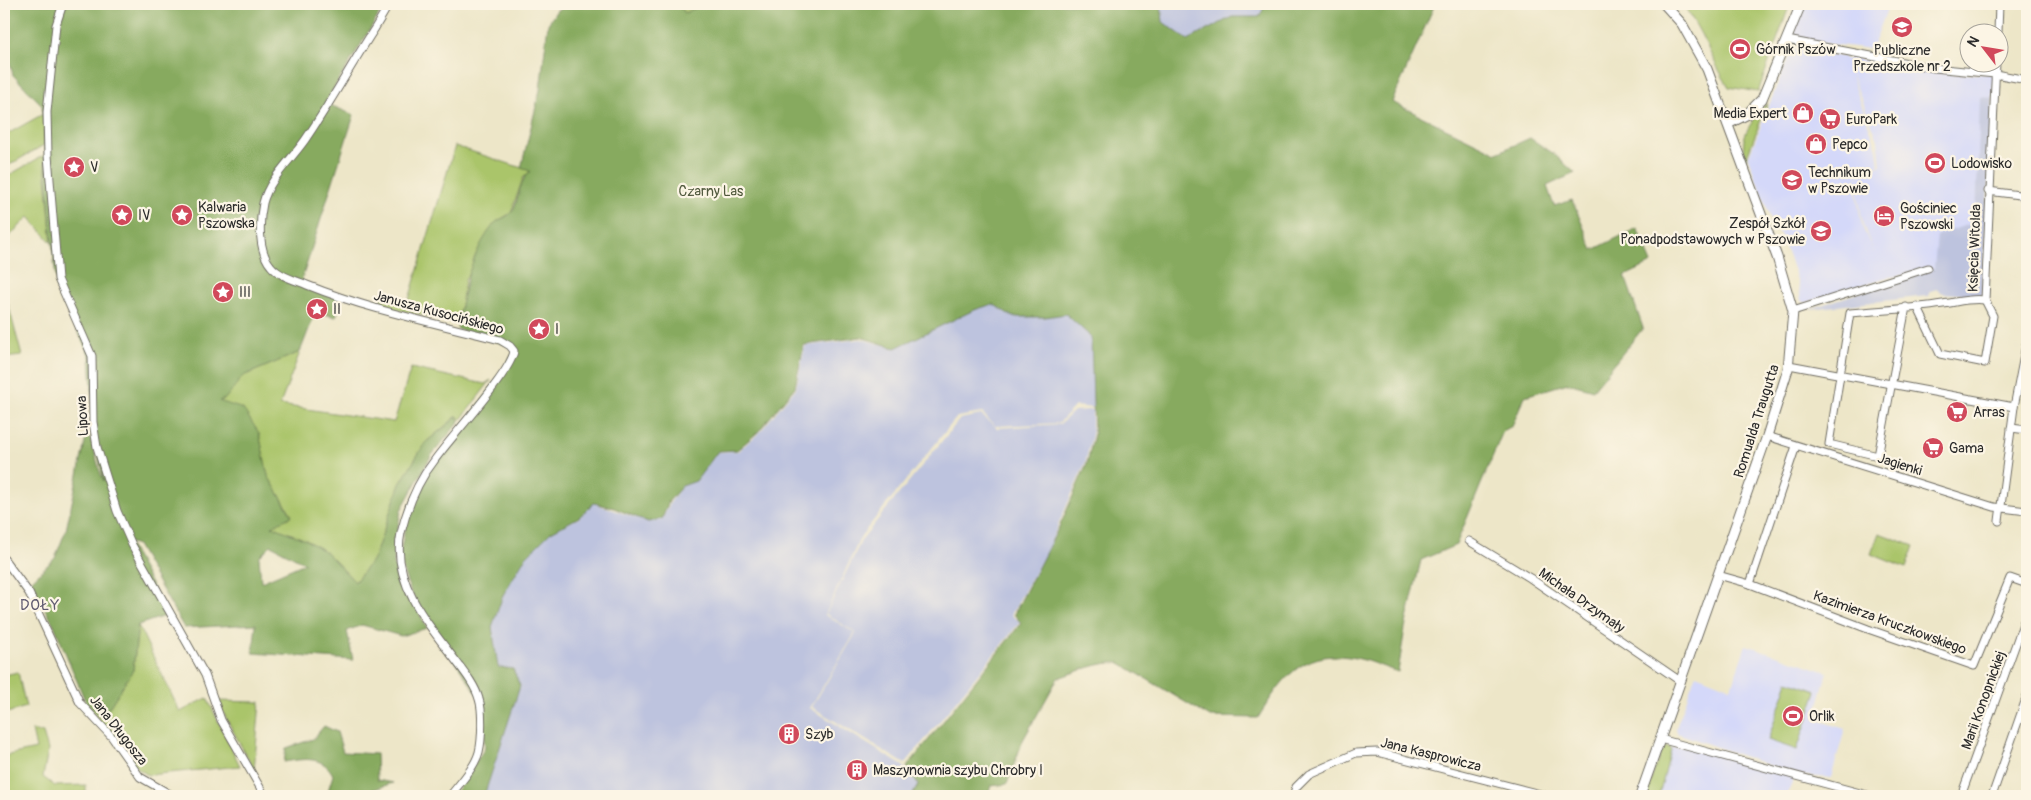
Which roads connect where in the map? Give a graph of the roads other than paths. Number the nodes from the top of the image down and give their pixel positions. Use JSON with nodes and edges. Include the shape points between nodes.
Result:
{"nodes":[{"id":1,"x":63,"y":4,"type":"edge"},
{"id":2,"x":383,"y":4,"type":"edge"},
{"id":3,"x":1664,"y":4,"type":"edge"},
{"id":4,"x":1801,"y":4,"type":"edge"},
{"id":5,"x":1999,"y":4,"type":"edge"},
{"id":6,"x":1998,"y":22,"type":"edge"},
{"id":7,"x":1787,"y":40,"type":"junction"},
{"id":8,"x":1995,"y":74,"type":"junction"},
{"id":9,"x":2027,"y":80,"type":"edge"},
{"id":10,"x":1728,"y":124,"type":"junction"},
{"id":11,"x":1988,"y":191,"type":"junction"},
{"id":12,"x":2027,"y":196,"type":"edge"},
{"id":13,"x":1928,"y":268,"type":"dead end"},
{"id":14,"x":1985,"y":300,"type":"junction"},
{"id":15,"x":1917,"y":306,"type":"junction"},
{"id":16,"x":1906,"y":307,"type":"junction"},
{"id":17,"x":1793,"y":310,"type":"junction"},
{"id":18,"x":2027,"y":340,"type":"edge"},
{"id":19,"x":1789,"y":365,"type":"junction"},
{"id":20,"x":1840,"y":376,"type":"junction"},
{"id":21,"x":1892,"y":385,"type":"junction"},
{"id":22,"x":2014,"y":407,"type":"junction"},
{"id":23,"x":2011,"y":428,"type":"junction"},
{"id":24,"x":2027,"y":430,"type":"edge"},
{"id":25,"x":1767,"y":436,"type":"junction"},
{"id":26,"x":1796,"y":446,"type":"junction"},
{"id":27,"x":1999,"y":508,"type":"junction"},
{"id":28,"x":2027,"y":512,"type":"edge"},
{"id":29,"x":1999,"y":522,"type":"dead end"},
{"id":30,"x":1469,"y":541,"type":"dead end"},
{"id":31,"x":4,"y":559,"type":"edge"},
{"id":32,"x":1718,"y":575,"type":"junction"},
{"id":33,"x":1750,"y":584,"type":"junction"},
{"id":34,"x":2027,"y":584,"type":"edge"},
{"id":35,"x":2027,"y":613,"type":"edge"},
{"id":36,"x":1680,"y":681,"type":"junction"},
{"id":37,"x":2027,"y":696,"type":"edge"},
{"id":38,"x":1660,"y":739,"type":"junction"},
{"id":39,"x":1845,"y":793,"type":"edge"},
{"id":40,"x":174,"y":796,"type":"edge"},
{"id":41,"x":266,"y":796,"type":"edge"},
{"id":42,"x":450,"y":796,"type":"edge"},
{"id":43,"x":1293,"y":796,"type":"edge"},
{"id":44,"x":1548,"y":796,"type":"edge"},
{"id":45,"x":1640,"y":796,"type":"edge"},
{"id":46,"x":1871,"y":796,"type":"edge"},
{"id":47,"x":1961,"y":796,"type":"edge"},
{"id":48,"x":1992,"y":796,"type":"edge"}],
"edges":[{"from":1,"to":41,"type":"street","name":"Lipowa","via":[[56,25],[48,112],[48,155],[58,279],[92,356],[93,422],[97,447],[117,511],[132,545],[205,675],[221,720]]},
{"from":2,"to":42,"type":"street","name":"Janusza Kusocińskiego","via":[[385,11],[376,28],[272,186],[264,202],[260,230],[268,263],[282,274],[383,311],[500,340],[514,351],[511,361],[487,394],[432,462],[410,502],[401,534],[398,559],[410,594],[480,699],[479,753]]},
{"from":3,"to":10,"type":"street","name":"Romualda Traugutta","via":[[1682,24],[1707,69]]},
{"from":4,"to":7,"type":"street"},
{"from":5,"to":6,"type":"street"},
{"from":7,"to":8,"type":"street","via":[[1934,68]]},
{"from":7,"to":10,"type":"street","via":[[1759,104]]},
{"from":8,"to":9,"type":"street"},
{"from":8,"to":11,"type":"street","name":"Księcia Witolda"},
{"from":10,"to":17,"type":"street","name":"Romualda Traugutta"},
{"from":11,"to":12,"type":"street","name":"Księcia Witolda"},
{"from":11,"to":14,"type":"street","name":"Księcia Witolda"},
{"from":13,"to":17,"type":"street"},
{"from":14,"to":15,"type":"street","via":[[1972,298]]},
{"from":14,"to":15,"type":"street","name":"Księcia Witolda","via":[[1993,316],[1985,363],[1940,354]]},
{"from":15,"to":16,"type":"street"},
{"from":16,"to":20,"type":"street","via":[[1850,313]]},
{"from":16,"to":21,"type":"street"},
{"from":17,"to":19,"type":"street","name":"Romualda Traugutta"},
{"from":18,"to":22,"type":"street"},
{"from":19,"to":20,"type":"street"},
{"from":19,"to":25,"type":"street","name":"Romualda Traugutta"},
{"from":20,"to":21,"type":"street"},
{"from":20,"to":21,"type":"street","via":[[1829,444],[1878,456]]},
{"from":21,"to":22,"type":"street"},
{"from":22,"to":23,"type":"street"},
{"from":23,"to":24,"type":"street"},
{"from":23,"to":27,"type":"street"},
{"from":25,"to":26,"type":"street","name":"Jagienki"},
{"from":25,"to":32,"type":"street","name":"Romualda Traugutta"},
{"from":26,"to":27,"type":"street","name":"Jagienki"},
{"from":26,"to":33,"type":"street"},
{"from":27,"to":28,"type":"street","name":"Jagienki"},
{"from":27,"to":29,"type":"street"},
{"from":30,"to":36,"type":"street","name":"Michała Drzymały","via":[[1530,578]]},
{"from":31,"to":40,"type":"street","name":"Jana Długosza","via":[[29,593],[80,703],[111,736],[140,777]]},
{"from":32,"to":33,"type":"street","name":"Kazimierza Kruczkowskiego"},
{"from":32,"to":36,"type":"street","name":"Romualda Traugutta"},
{"from":33,"to":34,"type":"street","name":"Kazimierza Kruczkowskiego","via":[[1868,630],[1974,666],[2010,578]]},
{"from":35,"to":47,"type":"street","name":"Marii Konopnickiej"},
{"from":36,"to":38,"type":"street","name":"Romualda Traugutta"},
{"from":37,"to":48,"type":"street"},
{"from":38,"to":39,"type":"street"},
{"from":38,"to":45,"type":"street","name":"Romualda Traugutta"},
{"from":39,"to":46,"type":"street"},
{"from":43,"to":44,"type":"street","name":"Jana Kasprowicza","via":[[1296,787],[1309,774],[1356,753],[1377,752]]}]}
